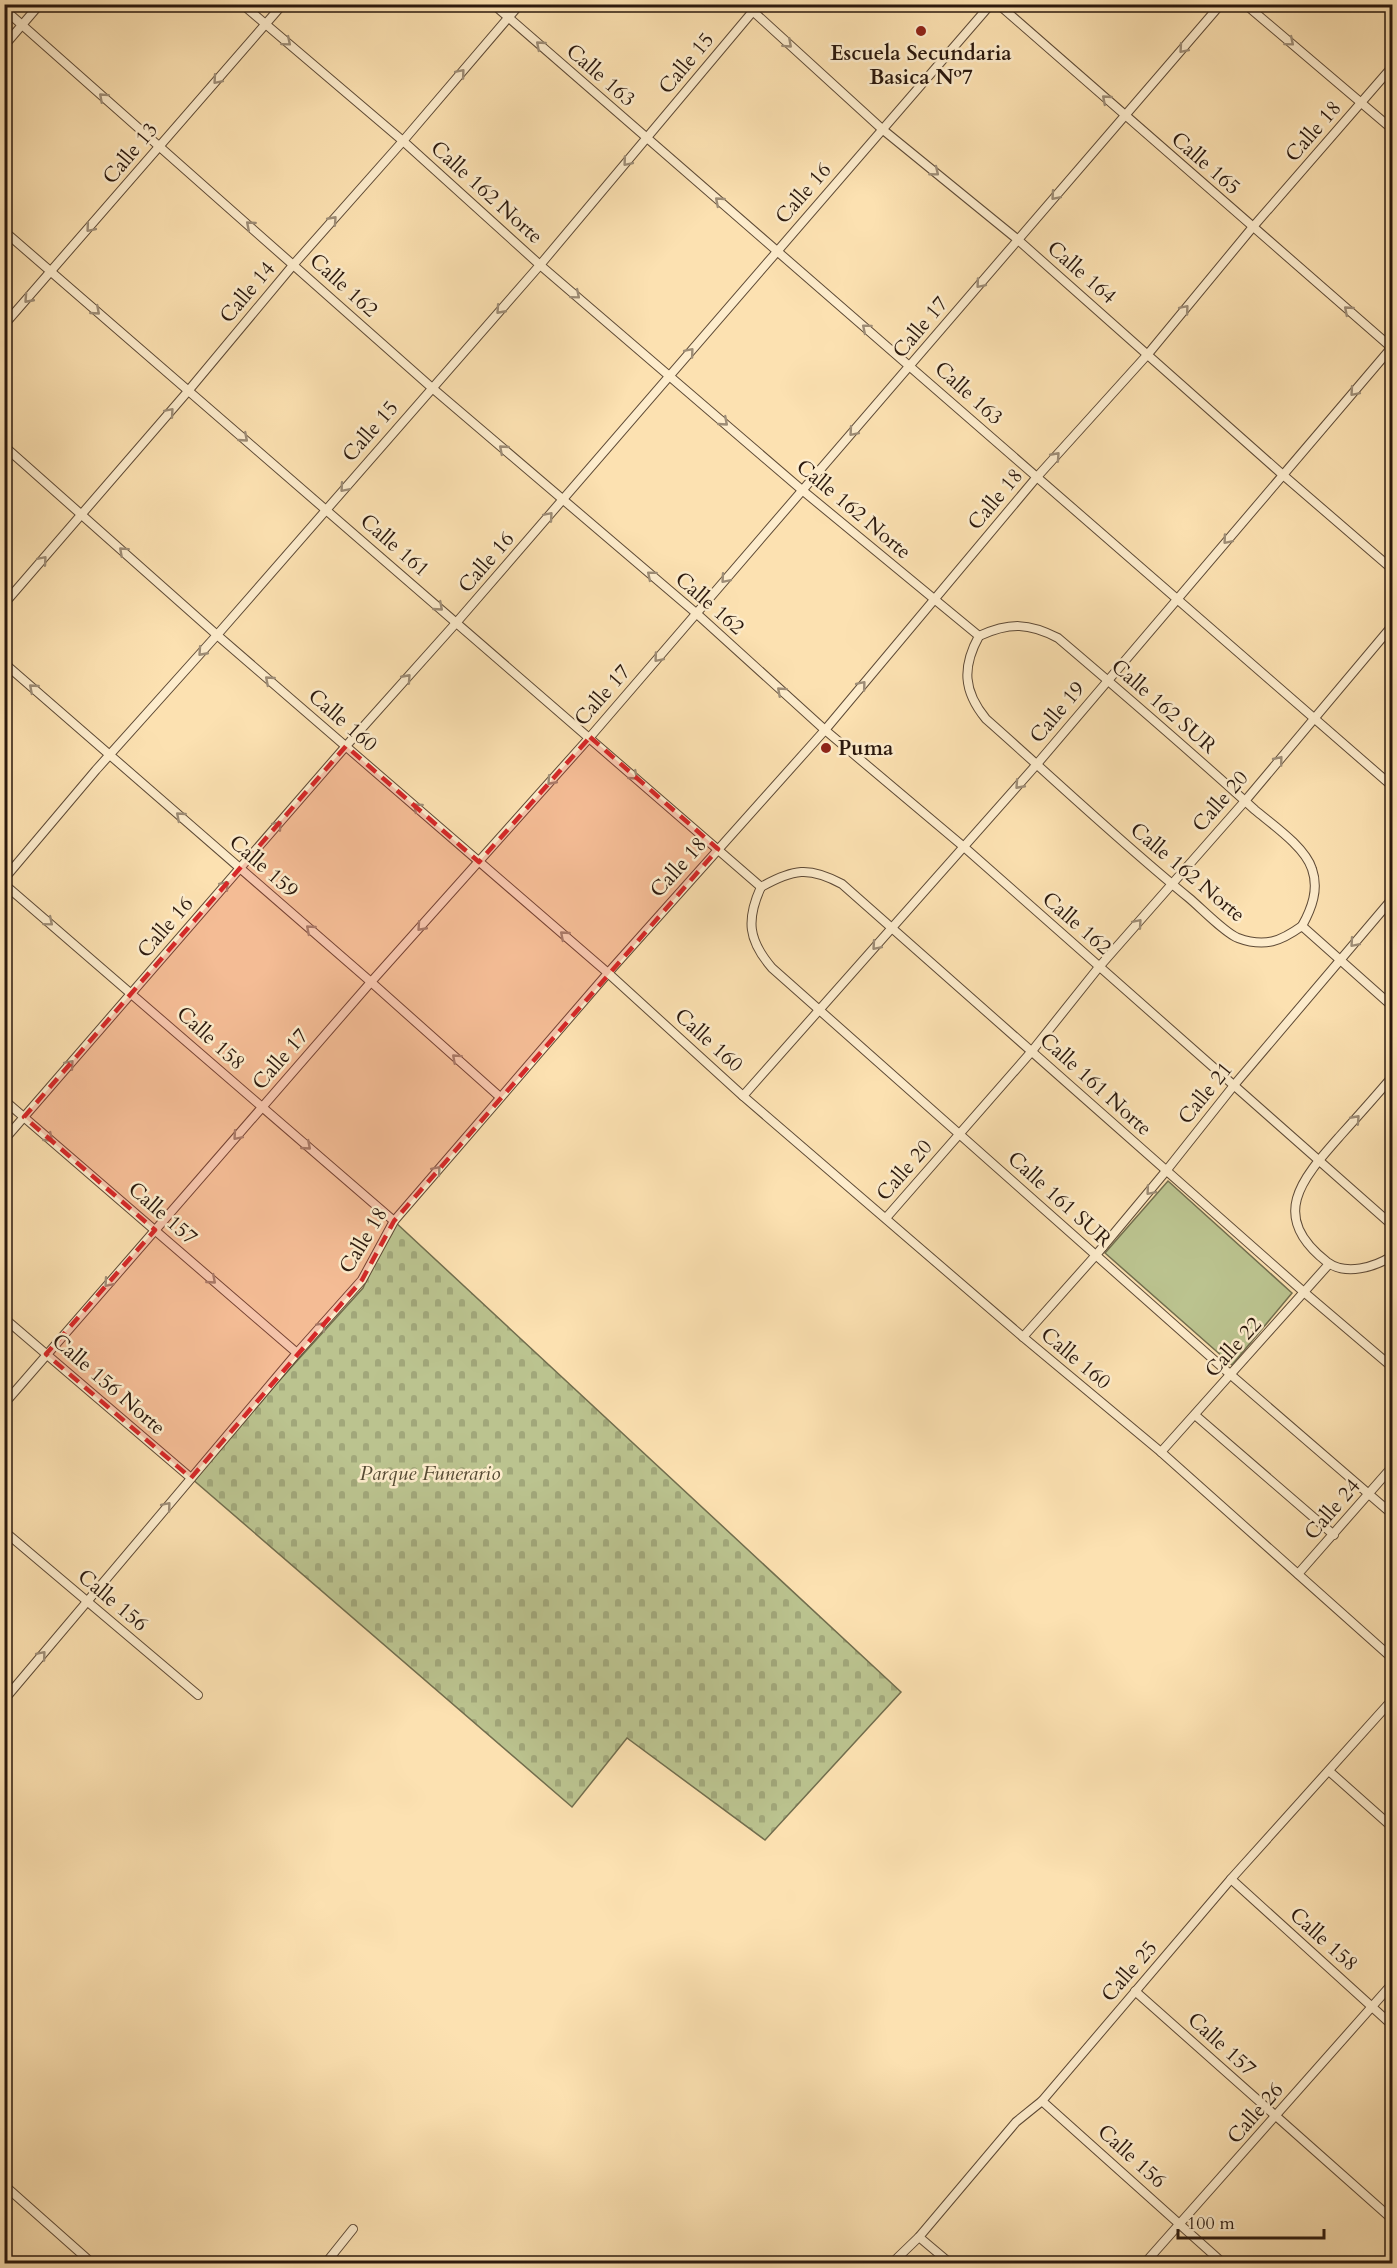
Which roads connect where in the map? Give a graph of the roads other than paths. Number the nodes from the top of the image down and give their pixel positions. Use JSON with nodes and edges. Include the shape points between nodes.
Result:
{"nodes":[{"id":1,"x":40,"y":4,"type":"edge"},
{"id":2,"x":242,"y":4,"type":"edge"},
{"id":3,"x":283,"y":4,"type":"edge"},
{"id":4,"x":493,"y":4,"type":"edge"},
{"id":5,"x":520,"y":4,"type":"edge"},
{"id":6,"x":745,"y":4,"type":"edge"},
{"id":7,"x":991,"y":4,"type":"edge"},
{"id":8,"x":998,"y":4,"type":"edge"},
{"id":9,"x":1221,"y":4,"type":"edge"},
{"id":10,"x":1245,"y":4,"type":"edge"},
{"id":11,"x":756,"y":8,"type":"edge"},
{"id":12,"x":4,"y":9,"type":"edge"},
{"id":13,"x":508,"y":18,"type":"junction"},
{"id":14,"x":266,"y":24,"type":"junction"},
{"id":15,"x":22,"y":25,"type":"junction"},
{"id":16,"x":4,"y":46,"type":"edge"},
{"id":17,"x":1392,"y":67,"type":"edge"},
{"id":18,"x":1362,"y":102,"type":"junction"},
{"id":19,"x":1125,"y":116,"type":"junction"},
{"id":20,"x":882,"y":129,"type":"junction"},
{"id":21,"x":1392,"y":129,"type":"edge"},
{"id":22,"x":647,"y":139,"type":"junction"},
{"id":23,"x":403,"y":141,"type":"junction"},
{"id":24,"x":159,"y":147,"type":"junction"},
{"id":25,"x":1252,"y":228,"type":"junction"},
{"id":26,"x":4,"y":231,"type":"edge"},
{"id":27,"x":1017,"y":239,"type":"junction"},
{"id":28,"x":777,"y":251,"type":"junction"},
{"id":29,"x":294,"y":264,"type":"junction"},
{"id":30,"x":540,"y":265,"type":"junction"},
{"id":31,"x":52,"y":273,"type":"junction"},
{"id":32,"x":4,"y":325,"type":"edge"},
{"id":33,"x":1392,"y":347,"type":"edge"},
{"id":34,"x":1148,"y":354,"type":"junction"},
{"id":35,"x":911,"y":366,"type":"junction"},
{"id":36,"x":670,"y":376,"type":"junction"},
{"id":37,"x":431,"y":387,"type":"junction"},
{"id":38,"x":189,"y":390,"type":"junction"},
{"id":39,"x":4,"y":446,"type":"edge"},
{"id":40,"x":1283,"y":475,"type":"junction"},
{"id":41,"x":1036,"y":478,"type":"junction"},
{"id":42,"x":802,"y":490,"type":"junction"},
{"id":43,"x":563,"y":500,"type":"junction"},
{"id":44,"x":326,"y":509,"type":"junction"},
{"id":45,"x":82,"y":514,"type":"junction"},
{"id":46,"x":1392,"y":569,"type":"edge"},
{"id":47,"x":1178,"y":598,"type":"junction"},
{"id":48,"x":934,"y":599,"type":"junction"},
{"id":49,"x":4,"y":604,"type":"edge"},
{"id":50,"x":696,"y":613,"type":"junction"},
{"id":51,"x":456,"y":623,"type":"junction"},
{"id":52,"x":1392,"y":626,"type":"edge"},
{"id":53,"x":217,"y":635,"type":"junction"},
{"id":54,"x":979,"y":636,"type":"junction"},
{"id":55,"x":4,"y":663,"type":"edge"},
{"id":56,"x":1107,"y":680,"type":"junction"},
{"id":57,"x":1314,"y":717,"type":"junction"},
{"id":58,"x":825,"y":730,"type":"junction"},
{"id":59,"x":590,"y":737,"type":"junction"},
{"id":60,"x":346,"y":746,"type":"junction"},
{"id":61,"x":110,"y":755,"type":"junction"},
{"id":62,"x":1037,"y":764,"type":"junction"},
{"id":63,"x":1392,"y":786,"type":"edge"},
{"id":64,"x":1245,"y":801,"type":"junction"},
{"id":65,"x":964,"y":847,"type":"junction"},
{"id":66,"x":718,"y":849,"type":"junction"},
{"id":67,"x":480,"y":862,"type":"junction"},
{"id":68,"x":239,"y":869,"type":"junction"},
{"id":69,"x":4,"y":879,"type":"edge"},
{"id":70,"x":4,"y":884,"type":"edge"},
{"id":71,"x":1171,"y":884,"type":"junction"},
{"id":72,"x":761,"y":886,"type":"junction"},
{"id":73,"x":1392,"y":899,"type":"edge"},
{"id":74,"x":1302,"y":926,"type":"junction"},
{"id":75,"x":891,"y":928,"type":"junction"},
{"id":76,"x":1340,"y":960,"type":"junction"},
{"id":77,"x":1100,"y":967,"type":"junction"},
{"id":78,"x":608,"y":973,"type":"junction"},
{"id":79,"x":371,"y":982,"type":"junction"},
{"id":80,"x":132,"y":993,"type":"junction"},
{"id":81,"x":1392,"y":1006,"type":"edge"},
{"id":82,"x":820,"y":1011,"type":"junction"},
{"id":83,"x":1032,"y":1052,"type":"junction"},
{"id":84,"x":1392,"y":1077,"type":"edge"},
{"id":85,"x":1234,"y":1084,"type":"junction"},
{"id":86,"x":743,"y":1096,"type":"junction"},
{"id":87,"x":500,"y":1097,"type":"junction"},
{"id":88,"x":4,"y":1100,"type":"edge"},
{"id":89,"x":262,"y":1108,"type":"junction"},
{"id":90,"x":24,"y":1117,"type":"junction"},
{"id":91,"x":960,"y":1133,"type":"junction"},
{"id":92,"x":4,"y":1140,"type":"edge"},
{"id":93,"x":1318,"y":1160,"type":"junction"},
{"id":94,"x":1166,"y":1171,"type":"junction"},
{"id":95,"x":886,"y":1218,"type":"junction"},
{"id":96,"x":394,"y":1221,"type":"junction"},
{"id":97,"x":1392,"y":1225,"type":"edge"},
{"id":98,"x":155,"y":1230,"type":"junction"},
{"id":99,"x":1096,"y":1256,"type":"junction"},
{"id":100,"x":1392,"y":1256,"type":"edge"},
{"id":101,"x":1329,"y":1264,"type":"junction"},
{"id":102,"x":1305,"y":1293,"type":"junction"},
{"id":103,"x":4,"y":1318,"type":"edge"},
{"id":104,"x":1023,"y":1337,"type":"junction"},
{"id":105,"x":297,"y":1353,"type":"junction"},
{"id":106,"x":46,"y":1354,"type":"junction"},
{"id":107,"x":1392,"y":1367,"type":"edge"},
{"id":108,"x":1232,"y":1375,"type":"junction"},
{"id":109,"x":4,"y":1404,"type":"edge"},
{"id":110,"x":1195,"y":1415,"type":"junction"},
{"id":111,"x":1161,"y":1452,"type":"junction"},
{"id":112,"x":1392,"y":1467,"type":"edge"},
{"id":113,"x":191,"y":1478,"type":"junction"},
{"id":114,"x":1369,"y":1495,"type":"junction"},
{"id":115,"x":1392,"y":1514,"type":"edge"},
{"id":116,"x":4,"y":1531,"type":"edge"},
{"id":117,"x":1334,"y":1535,"type":"junction"},
{"id":118,"x":1298,"y":1574,"type":"junction"},
{"id":119,"x":86,"y":1601,"type":"junction"},
{"id":120,"x":1392,"y":1658,"type":"edge"},
{"id":121,"x":198,"y":1695,"type":"dead end"},
{"id":122,"x":4,"y":1700,"type":"edge"},
{"id":123,"x":1392,"y":1700,"type":"edge"},
{"id":124,"x":1329,"y":1771,"type":"junction"},
{"id":125,"x":1392,"y":1827,"type":"edge"},
{"id":126,"x":1231,"y":1879,"type":"junction"},
{"id":127,"x":1392,"y":1984,"type":"edge"},
{"id":128,"x":1135,"y":1991,"type":"junction"},
{"id":129,"x":1372,"y":2008,"type":"junction"},
{"id":130,"x":1392,"y":2025,"type":"edge"},
{"id":131,"x":1042,"y":2101,"type":"junction"},
{"id":132,"x":1275,"y":2116,"type":"junction"},
{"id":133,"x":4,"y":2185,"type":"edge"},
{"id":134,"x":1392,"y":2219,"type":"edge"},
{"id":135,"x":1181,"y":2224,"type":"junction"},
{"id":136,"x":353,"y":2229,"type":"dead end"},
{"id":137,"x":919,"y":2237,"type":"junction"},
{"id":138,"x":1392,"y":2257,"type":"edge"},
{"id":139,"x":93,"y":2264,"type":"edge"},
{"id":140,"x":325,"y":2264,"type":"edge"},
{"id":141,"x":891,"y":2264,"type":"edge"},
{"id":142,"x":951,"y":2264,"type":"edge"},
{"id":143,"x":1144,"y":2264,"type":"edge"},
{"id":144,"x":1224,"y":2264,"type":"edge"},
{"id":145,"x":1386,"y":2264,"type":"edge"}],
"edges":[{"from":1,"to":15,"type":"street"},
{"from":2,"to":14,"type":"street","name":"Calle 162 Norte"},
{"from":3,"to":14,"type":"street","name":"Calle 13"},
{"from":4,"to":13,"type":"street","name":"Calle 163"},
{"from":5,"to":13,"type":"street","name":"Calle 14"},
{"from":6,"to":11,"type":"street","name":"Calle 164"},
{"from":7,"to":20,"type":"street","name":"Calle 16"},
{"from":19,"to":8,"type":"street","name":"Calle 165","one_way":true},
{"from":9,"to":19,"type":"street","name":"Calle 17","one_way":true},
{"from":10,"to":18,"type":"street","one_way":true},
{"from":11,"to":20,"type":"street","name":"Calle 164","one_way":true},
{"from":11,"to":22,"type":"street","name":"Calle 15"},
{"from":12,"to":15,"type":"street","name":"Calle 162"},
{"from":22,"to":13,"type":"street","name":"Calle 163","one_way":true},
{"from":23,"to":13,"type":"street","name":"Calle 14","one_way":true},
{"from":14,"to":23,"type":"street","name":"Calle 162 Norte","one_way":true},
{"from":14,"to":24,"type":"street","name":"Calle 13","one_way":true},
{"from":15,"to":16,"type":"street"},
{"from":24,"to":15,"type":"street","name":"Calle 162","one_way":true},
{"from":17,"to":18,"type":"street","name":"Calle 18"},
{"from":18,"to":21,"type":"street"},
{"from":18,"to":25,"type":"street","name":"Calle 18"},
{"from":19,"to":25,"type":"street","name":"Calle 165"},
{"from":19,"to":27,"type":"street","name":"Calle 17","one_way":true},
{"from":20,"to":27,"type":"street","name":"Calle 164","one_way":true},
{"from":20,"to":28,"type":"street","name":"Calle 16"},
{"from":28,"to":22,"type":"street","name":"Calle 163","one_way":true},
{"from":22,"to":30,"type":"street","name":"Calle 15","one_way":true},
{"from":29,"to":23,"type":"street","name":"Calle 14","one_way":true},
{"from":23,"to":30,"type":"street","name":"Calle 162 Norte"},
{"from":29,"to":24,"type":"street","name":"Calle 162","one_way":true},
{"from":24,"to":31,"type":"street","name":"Calle 13","one_way":true},
{"from":33,"to":25,"type":"street","name":"Calle 165","one_way":true},
{"from":34,"to":25,"type":"street","name":"Calle 18","one_way":true},
{"from":26,"to":31,"type":"street","name":"Calle 161"},
{"from":27,"to":34,"type":"street","name":"Calle 164"},
{"from":27,"to":35,"type":"street","name":"Calle 17","one_way":true},
{"from":35,"to":28,"type":"street","name":"Calle 163","one_way":true},
{"from":36,"to":28,"type":"street","name":"Calle 16","one_way":true},
{"from":29,"to":37,"type":"street","name":"Calle 162"},
{"from":29,"to":38,"type":"street","name":"Calle 14"},
{"from":30,"to":36,"type":"street","name":"Calle 162 Norte","one_way":true},
{"from":30,"to":37,"type":"street","name":"Calle 15","one_way":true},
{"from":31,"to":32,"type":"street","name":"Calle 13","one_way":true},
{"from":31,"to":38,"type":"street","name":"Calle 161","one_way":true},
{"from":33,"to":40,"type":"street","name":"Calle 19","one_way":true},
{"from":34,"to":40,"type":"street","name":"Calle 164"},
{"from":41,"to":34,"type":"street","name":"Calle 18","one_way":true},
{"from":35,"to":41,"type":"street","name":"Calle 163"},
{"from":35,"to":42,"type":"street","name":"Calle 17","one_way":true},
{"from":36,"to":42,"type":"street","name":"Calle 162 Norte","one_way":true},
{"from":36,"to":43,"type":"street","name":"Calle 16"},
{"from":43,"to":37,"type":"street","name":"Calle 162","one_way":true},
{"from":37,"to":44,"type":"street","name":"Calle 15","one_way":true},
{"from":38,"to":44,"type":"street","name":"Calle 161","one_way":true},
{"from":45,"to":38,"type":"street","name":"Calle 14","one_way":true},
{"from":39,"to":45,"type":"street","name":"Calle 160"},
{"from":40,"to":46,"type":"street","name":"Calle 164"},
{"from":40,"to":47,"type":"street","name":"Calle 19","one_way":true},
{"from":41,"to":47,"type":"street","name":"Calle 163"},
{"from":41,"to":48,"type":"street","name":"Calle 18"},
{"from":42,"to":48,"type":"street","name":"Calle 162 Norte"},
{"from":42,"to":50,"type":"street","name":"Calle 17","one_way":true},
{"from":50,"to":43,"type":"street","name":"Calle 162","one_way":true},
{"from":51,"to":43,"type":"street","name":"Calle 16","one_way":true},
{"from":44,"to":51,"type":"street","name":"Calle 161","one_way":true},
{"from":44,"to":53,"type":"street","name":"Calle 15"},
{"from":49,"to":45,"type":"street","name":"Calle 14","one_way":true},
{"from":53,"to":45,"type":"street","name":"Calle 160","one_way":true},
{"from":47,"to":56,"type":"street","name":"Calle 19"},
{"from":47,"to":57,"type":"street","name":"Calle 163"},
{"from":48,"to":54,"type":"street","name":"Calle 162 Norte"},
{"from":58,"to":48,"type":"street","name":"Calle 18","one_way":true},
{"from":58,"to":50,"type":"street","name":"Calle 162","one_way":true},
{"from":50,"to":59,"type":"street","name":"Calle 17","one_way":true},
{"from":51,"to":59,"type":"street","name":"Calle 161"},
{"from":60,"to":51,"type":"street","name":"Calle 16","one_way":true},
{"from":52,"to":57,"type":"street","name":"Calle 20"},
{"from":60,"to":53,"type":"street","name":"Calle 160","one_way":true},
{"from":53,"to":61,"type":"street","name":"Calle 15","one_way":true},
{"from":54,"to":56,"type":"street","name":"Calle 162 SUR","via":[[1010,626],[1041,629],[1058,638]]},
{"from":54,"to":62,"type":"street","name":"Calle 162 Norte","via":[[967,671],[975,707]]},
{"from":61,"to":55,"type":"street","name":"Calle 159","one_way":true},
{"from":56,"to":62,"type":"street","name":"Calle 19"},
{"from":56,"to":64,"type":"street","name":"Calle 162 SUR"},
{"from":57,"to":63,"type":"street","name":"Calle 163"},
{"from":64,"to":57,"type":"street","name":"Calle 20","one_way":true},
{"from":58,"to":65,"type":"street","name":"Calle 162"},
{"from":58,"to":66,"type":"street","name":"Calle 18"},
{"from":59,"to":66,"type":"street","name":"Calle 161","one_way":true},
{"from":59,"to":67,"type":"street","name":"Calle 17","one_way":true},
{"from":67,"to":60,"type":"street","name":"Calle 160","one_way":true},
{"from":68,"to":60,"type":"street","name":"Calle 16","one_way":true},
{"from":68,"to":61,"type":"street","name":"Calle 159","one_way":true},
{"from":61,"to":69,"type":"street","name":"Calle 15"},
{"from":62,"to":65,"type":"street","name":"Calle 19","one_way":true},
{"from":62,"to":71,"type":"street","name":"Calle 162 Norte"},
{"from":64,"to":71,"type":"street","name":"Calle 20"},
{"from":64,"to":74,"type":"street","name":"Calle 162 SUR","via":[[1304,854],[1312,870],[1315,892]]},
{"from":65,"to":75,"type":"street","name":"Calle 19"},
{"from":65,"to":77,"type":"street","name":"Calle 162"},
{"from":66,"to":72,"type":"street","name":"Calle 161"},
{"from":66,"to":78,"type":"street","name":"Calle 18"},
{"from":78,"to":67,"type":"street","name":"Calle 160","one_way":true},
{"from":67,"to":79,"type":"street","name":"Calle 17","one_way":true},
{"from":79,"to":68,"type":"street","name":"Calle 159","one_way":true},
{"from":80,"to":68,"type":"street","name":"Calle 16","one_way":true},
{"from":70,"to":80,"type":"street","name":"Calle 158","one_way":true},
{"from":71,"to":74,"type":"street","name":"Calle 162 Norte","via":[[1236,938],[1271,942],[1284,939]]},
{"from":77,"to":71,"type":"street","name":"Calle 20","one_way":true},
{"from":72,"to":75,"type":"street","name":"Calle 161 Norte","via":[[790,873],[825,875],[842,884]]},
{"from":72,"to":82,"type":"street","name":"Calle 161 SUR","via":[[752,914],[752,938],[758,952]]},
{"from":73,"to":76,"type":"street","name":"Calle 21","one_way":true},
{"from":74,"to":76,"type":"street"},
{"from":75,"to":82,"type":"street","name":"Calle 19","one_way":true},
{"from":75,"to":83,"type":"street","name":"Calle 161 Norte"},
{"from":76,"to":81,"type":"street"},
{"from":76,"to":85,"type":"street","name":"Calle 21"},
{"from":77,"to":83,"type":"street","name":"Calle 20"},
{"from":77,"to":85,"type":"street","name":"Calle 162"},
{"from":78,"to":86,"type":"street","name":"Calle 160"},
{"from":78,"to":87,"type":"street","name":"Calle 18"},
{"from":87,"to":79,"type":"street","name":"Calle 159","one_way":true},
{"from":79,"to":89,"type":"street","name":"Calle 17"},
{"from":80,"to":89,"type":"street","name":"Calle 158"},
{"from":90,"to":80,"type":"street","name":"Calle 16","one_way":true},
{"from":82,"to":86,"type":"street","name":"Calle 19"},
{"from":82,"to":91,"type":"street","name":"Calle 161 SUR"},
{"from":83,"to":91,"type":"street","name":"Calle 20"},
{"from":83,"to":94,"type":"street","name":"Calle 161 Norte"},
{"from":93,"to":84,"type":"street","one_way":true},
{"from":85,"to":93,"type":"street","name":"Calle 162"},
{"from":85,"to":94,"type":"street","name":"Calle 21"},
{"from":86,"to":95,"type":"street","name":"Calle 160"},
{"from":96,"to":87,"type":"street","name":"Calle 18","one_way":true},
{"from":88,"to":90,"type":"street","name":"Calle 157"},
{"from":89,"to":96,"type":"street","name":"Calle 158","one_way":true},
{"from":89,"to":98,"type":"street","name":"Calle 17","one_way":true},
{"from":90,"to":92,"type":"street","name":"Calle 16"},
{"from":90,"to":98,"type":"street","name":"Calle 157","one_way":true},
{"from":91,"to":95,"type":"street","name":"Calle 20"},
{"from":91,"to":99,"type":"street","name":"Calle 161 SUR"},
{"from":93,"to":97,"type":"street","name":"Calle 162"},
{"from":93,"to":101,"type":"street","via":[[1302,1182],[1296,1198],[1296,1218],[1300,1233]]},
{"from":94,"to":99,"type":"street","name":"Calle 21","one_way":true},
{"from":94,"to":102,"type":"street","name":"Calle 161 Norte"},
{"from":95,"to":104,"type":"street","name":"Calle 160"},
{"from":105,"to":96,"type":"street","name":"Calle 18","one_way":true,"via":[[362,1280]]},
{"from":98,"to":105,"type":"street","name":"Calle 157","one_way":true},
{"from":98,"to":106,"type":"street","name":"Calle 17","one_way":true},
{"from":99,"to":104,"type":"street","name":"Calle 21"},
{"from":99,"to":108,"type":"street","name":"Calle 161 SUR"},
{"from":100,"to":101,"type":"street","via":[[1361,1268]]},
{"from":101,"to":102,"type":"street","name":"Calle 22"},
{"from":102,"to":107,"type":"street","name":"Calle 161 Norte"},
{"from":102,"to":108,"type":"street","name":"Calle 22"},
{"from":103,"to":106,"type":"street","name":"Calle 156 Norte"},
{"from":104,"to":111,"type":"street","name":"Calle 160"},
{"from":105,"to":113,"type":"street","name":"Calle 18"},
{"from":106,"to":109,"type":"street","name":"Calle 17"},
{"from":106,"to":113,"type":"street","name":"Calle 156 Norte"},
{"from":108,"to":110,"type":"street","name":"Calle 22"},
{"from":108,"to":114,"type":"street","name":"Calle 161 SUR"},
{"from":110,"to":111,"type":"street","name":"Calle 22"},
{"from":110,"to":117,"type":"street"},
{"from":111,"to":118,"type":"street","name":"Calle 160"},
{"from":112,"to":114,"type":"street","name":"Calle 24"},
{"from":119,"to":113,"type":"street","name":"Calle 18","one_way":true},
{"from":114,"to":115,"type":"street","name":"Calle 161 SUR"},
{"from":114,"to":117,"type":"street","name":"Calle 24"},
{"from":116,"to":119,"type":"street","name":"Calle 156"},
{"from":117,"to":118,"type":"street","name":"Calle 24"},
{"from":118,"to":120,"type":"street","name":"Calle 160"},
{"from":119,"to":121,"type":"street","name":"Calle 156"},
{"from":122,"to":119,"type":"street","name":"Calle 18","one_way":true},
{"from":123,"to":124,"type":"street","name":"Calle 25"},
{"from":124,"to":125,"type":"street"},
{"from":124,"to":126,"type":"street","name":"Calle 25"},
{"from":126,"to":128,"type":"street","name":"Calle 25"},
{"from":126,"to":129,"type":"street","name":"Calle 158"},
{"from":127,"to":129,"type":"street","name":"Calle 26"},
{"from":128,"to":131,"type":"street","name":"Calle 25"},
{"from":128,"to":132,"type":"street","name":"Calle 157"},
{"from":129,"to":130,"type":"street","name":"Calle 158"},
{"from":129,"to":132,"type":"street","name":"Calle 26"},
{"from":131,"to":135,"type":"street","name":"Calle 156"},
{"from":131,"to":137,"type":"street","name":"Calle 25","via":[[1016,2122]]},
{"from":132,"to":134,"type":"street","name":"Calle 157"},
{"from":132,"to":135,"type":"street","name":"Calle 26"},
{"from":133,"to":139,"type":"street"},
{"from":135,"to":143,"type":"street","name":"Calle 26"},
{"from":135,"to":144,"type":"street","name":"Calle 156"},
{"from":136,"to":140,"type":"street"},
{"from":137,"to":141,"type":"street","name":"Calle 25"},
{"from":137,"to":142,"type":"street"},
{"from":138,"to":145,"type":"street"}]}
